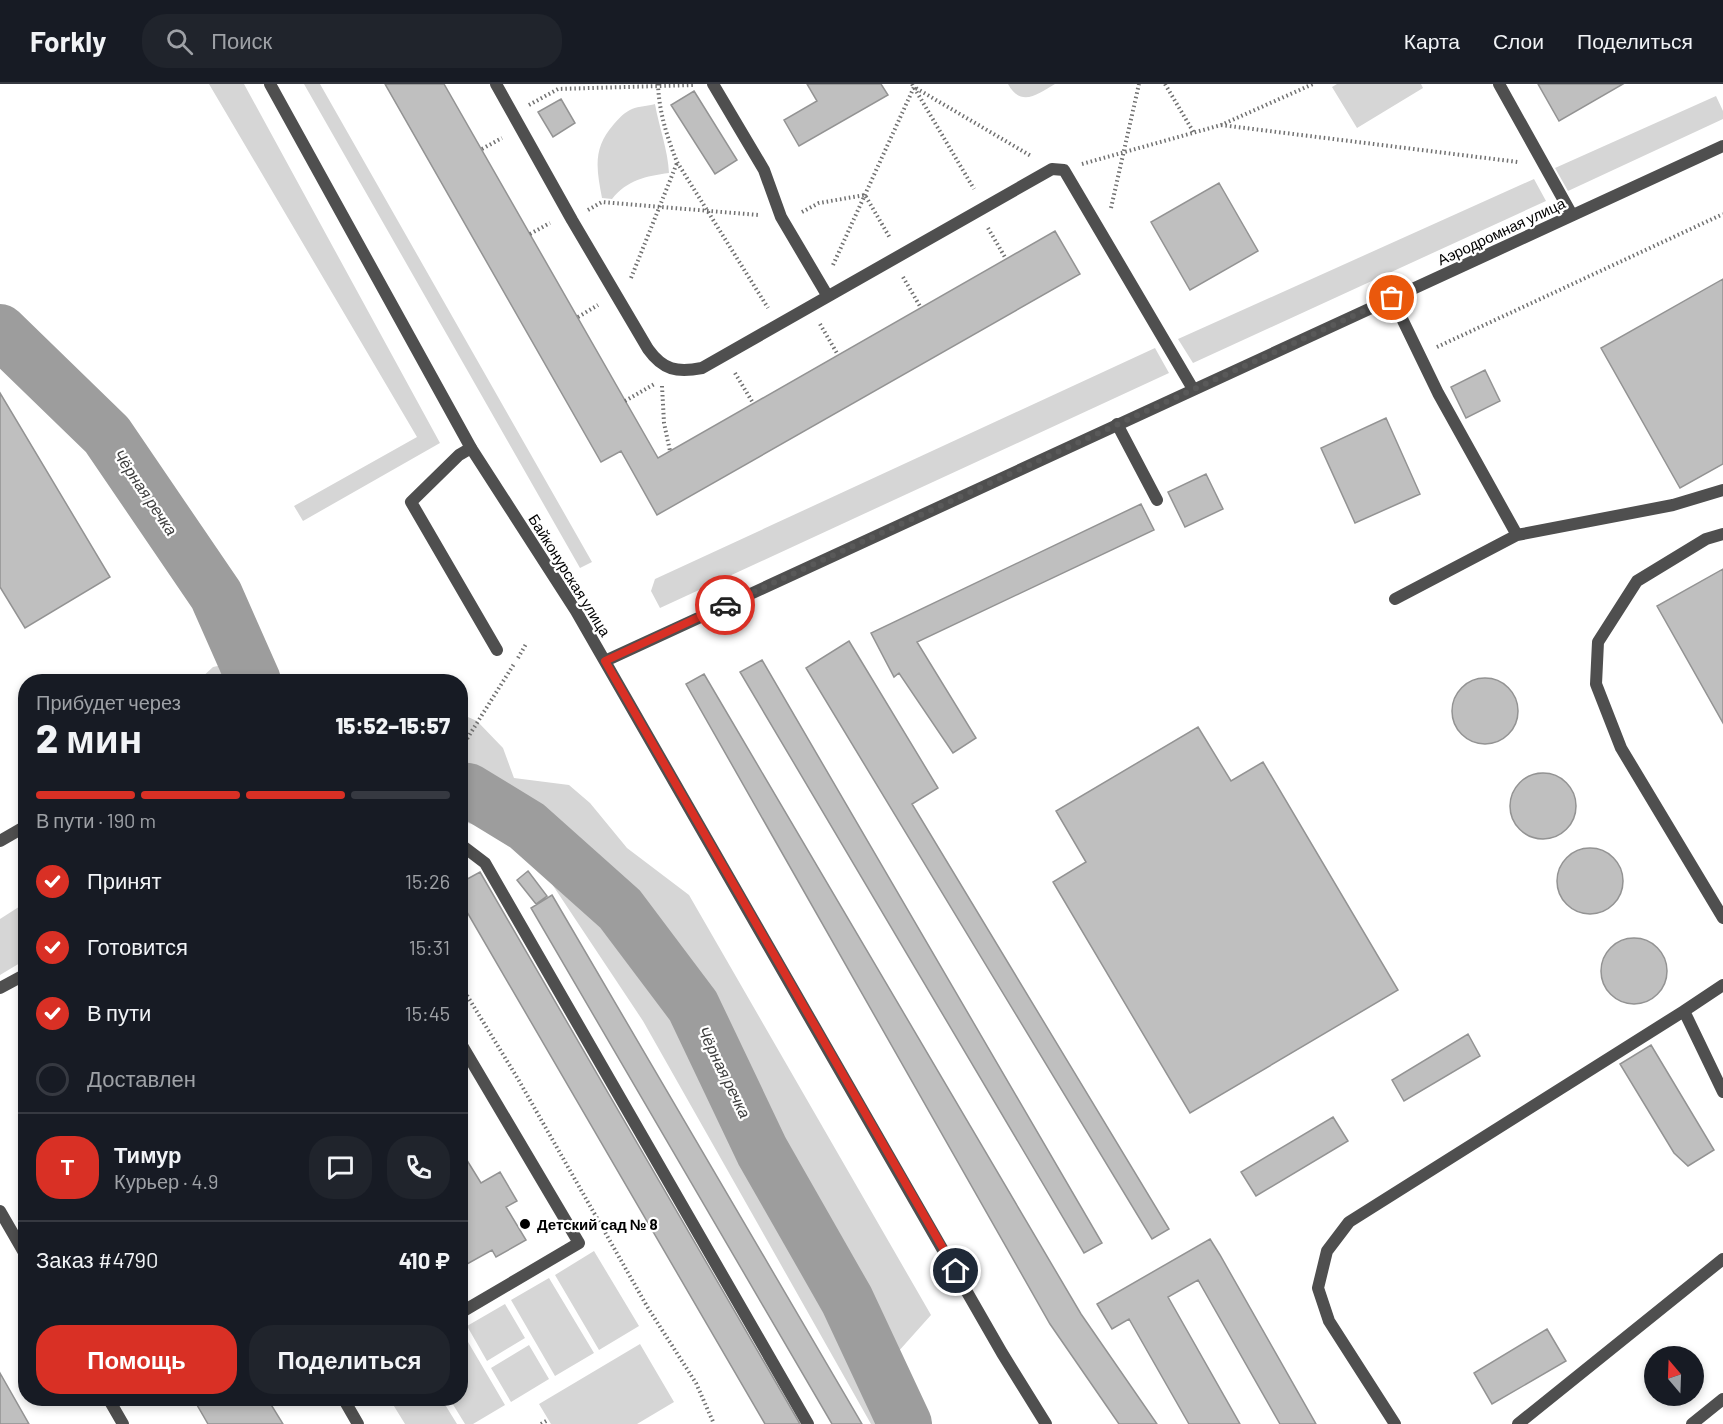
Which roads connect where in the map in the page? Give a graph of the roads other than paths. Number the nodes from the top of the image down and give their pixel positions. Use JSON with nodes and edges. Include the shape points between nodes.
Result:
{"nodes":[{"id":1,"x":270,"y":84,"type":"edge"},
{"id":2,"x":496,"y":84,"type":"edge"},
{"id":3,"x":713,"y":84,"type":"edge"},
{"id":4,"x":1499,"y":84,"type":"edge"},
{"id":5,"x":1723,"y":146,"type":"edge"},
{"id":6,"x":1572,"y":215,"type":"junction"},
{"id":7,"x":827,"y":295,"type":"junction"},
{"id":8,"x":1392,"y":298,"type":"junction"},
{"id":9,"x":1193,"y":389,"type":"junction"},
{"id":10,"x":1118,"y":424,"type":"junction"},
{"id":11,"x":471,"y":448,"type":"junction"},
{"id":12,"x":1723,"y":490,"type":"edge"},
{"id":13,"x":1157,"y":500,"type":"dead end"},
{"id":14,"x":1723,"y":534,"type":"edge"},
{"id":15,"x":1516,"y":535,"type":"junction"},
{"id":16,"x":1395,"y":599,"type":"dead end"},
{"id":17,"x":497,"y":650,"type":"dead end"},
{"id":18,"x":605,"y":661,"type":"junction"},
{"id":19,"x":18,"y":830,"type":"edge"},
{"id":20,"x":0,"y":841,"type":"edge"},
{"id":21,"x":468,"y":850,"type":"edge"},
{"id":22,"x":1723,"y":918,"type":"edge"},
{"id":23,"x":18,"y":978,"type":"edge"},
{"id":24,"x":1723,"y":985,"type":"edge"},
{"id":25,"x":0,"y":988,"type":"edge"},
{"id":26,"x":1684,"y":1011,"type":"junction"},
{"id":27,"x":468,"y":1056,"type":"edge"},
{"id":28,"x":1723,"y":1092,"type":"edge"},
{"id":29,"x":0,"y":1211,"type":"edge"},
{"id":30,"x":18,"y":1242,"type":"edge"},
{"id":31,"x":1723,"y":1259,"type":"edge"},
{"id":32,"x":468,"y":1308,"type":"edge"},
{"id":33,"x":1723,"y":1399,"type":"edge"},
{"id":34,"x":113,"y":1406,"type":"edge"},
{"id":35,"x":348,"y":1406,"type":"edge"},
{"id":36,"x":123,"y":1424,"type":"edge"},
{"id":37,"x":358,"y":1424,"type":"edge"},
{"id":38,"x":808,"y":1424,"type":"edge"},
{"id":39,"x":1046,"y":1424,"type":"edge"},
{"id":40,"x":1395,"y":1424,"type":"edge"},
{"id":41,"x":1518,"y":1424,"type":"edge"},
{"id":42,"x":1692,"y":1424,"type":"edge"}],
"edges":[{"from":1,"to":11,"type":"street","name":"Байконурская улица"},
{"from":2,"to":7,"type":"street","via":[[615,295],[648,349],[668,368],[702,368]]},
{"from":3,"to":7,"type":"street","via":[[764,170],[781,217]]},
{"from":4,"to":6,"type":"street"},
{"from":5,"to":6,"type":"street","name":"Аэродромная улица"},
{"from":6,"to":8,"type":"street","name":"Аэродромная улица"},
{"from":7,"to":9,"type":"street","via":[[1058,169],[1104,238]]},
{"from":8,"to":9,"type":"street","name":"Аэродромная улица"},
{"from":8,"to":15,"type":"street","via":[[1438,393]]},
{"from":9,"to":10,"type":"street","name":"Аэродромная улица"},
{"from":10,"to":13,"type":"street"},
{"from":10,"to":18,"type":"street","name":"Аэродромная улица"},
{"from":11,"to":17,"type":"street","via":[[411,502]]},
{"from":11,"to":18,"type":"street","name":"Байконурская улица"},
{"from":12,"to":15,"type":"street","via":[[1672,506]]},
{"from":14,"to":22,"type":"street","via":[[1706,538],[1637,581],[1598,642],[1596,684],[1621,748]]},
{"from":15,"to":16,"type":"street"},
{"from":18,"to":39,"type":"street","name":"Байконурская улица"},
{"from":19,"to":20,"type":"street"},
{"from":21,"to":38,"type":"street","via":[[485,863]]},
{"from":23,"to":25,"type":"street"},
{"from":24,"to":26,"type":"street"},
{"from":26,"to":28,"type":"street"},
{"from":26,"to":40,"type":"street","via":[[1349,1222],[1327,1251],[1318,1288],[1329,1322]]},
{"from":27,"to":32,"type":"street","via":[[579,1243]]},
{"from":29,"to":30,"type":"street"},
{"from":31,"to":41,"type":"street"},
{"from":33,"to":42,"type":"street"},
{"from":34,"to":36,"type":"street"},
{"from":35,"to":37,"type":"street"}]}
